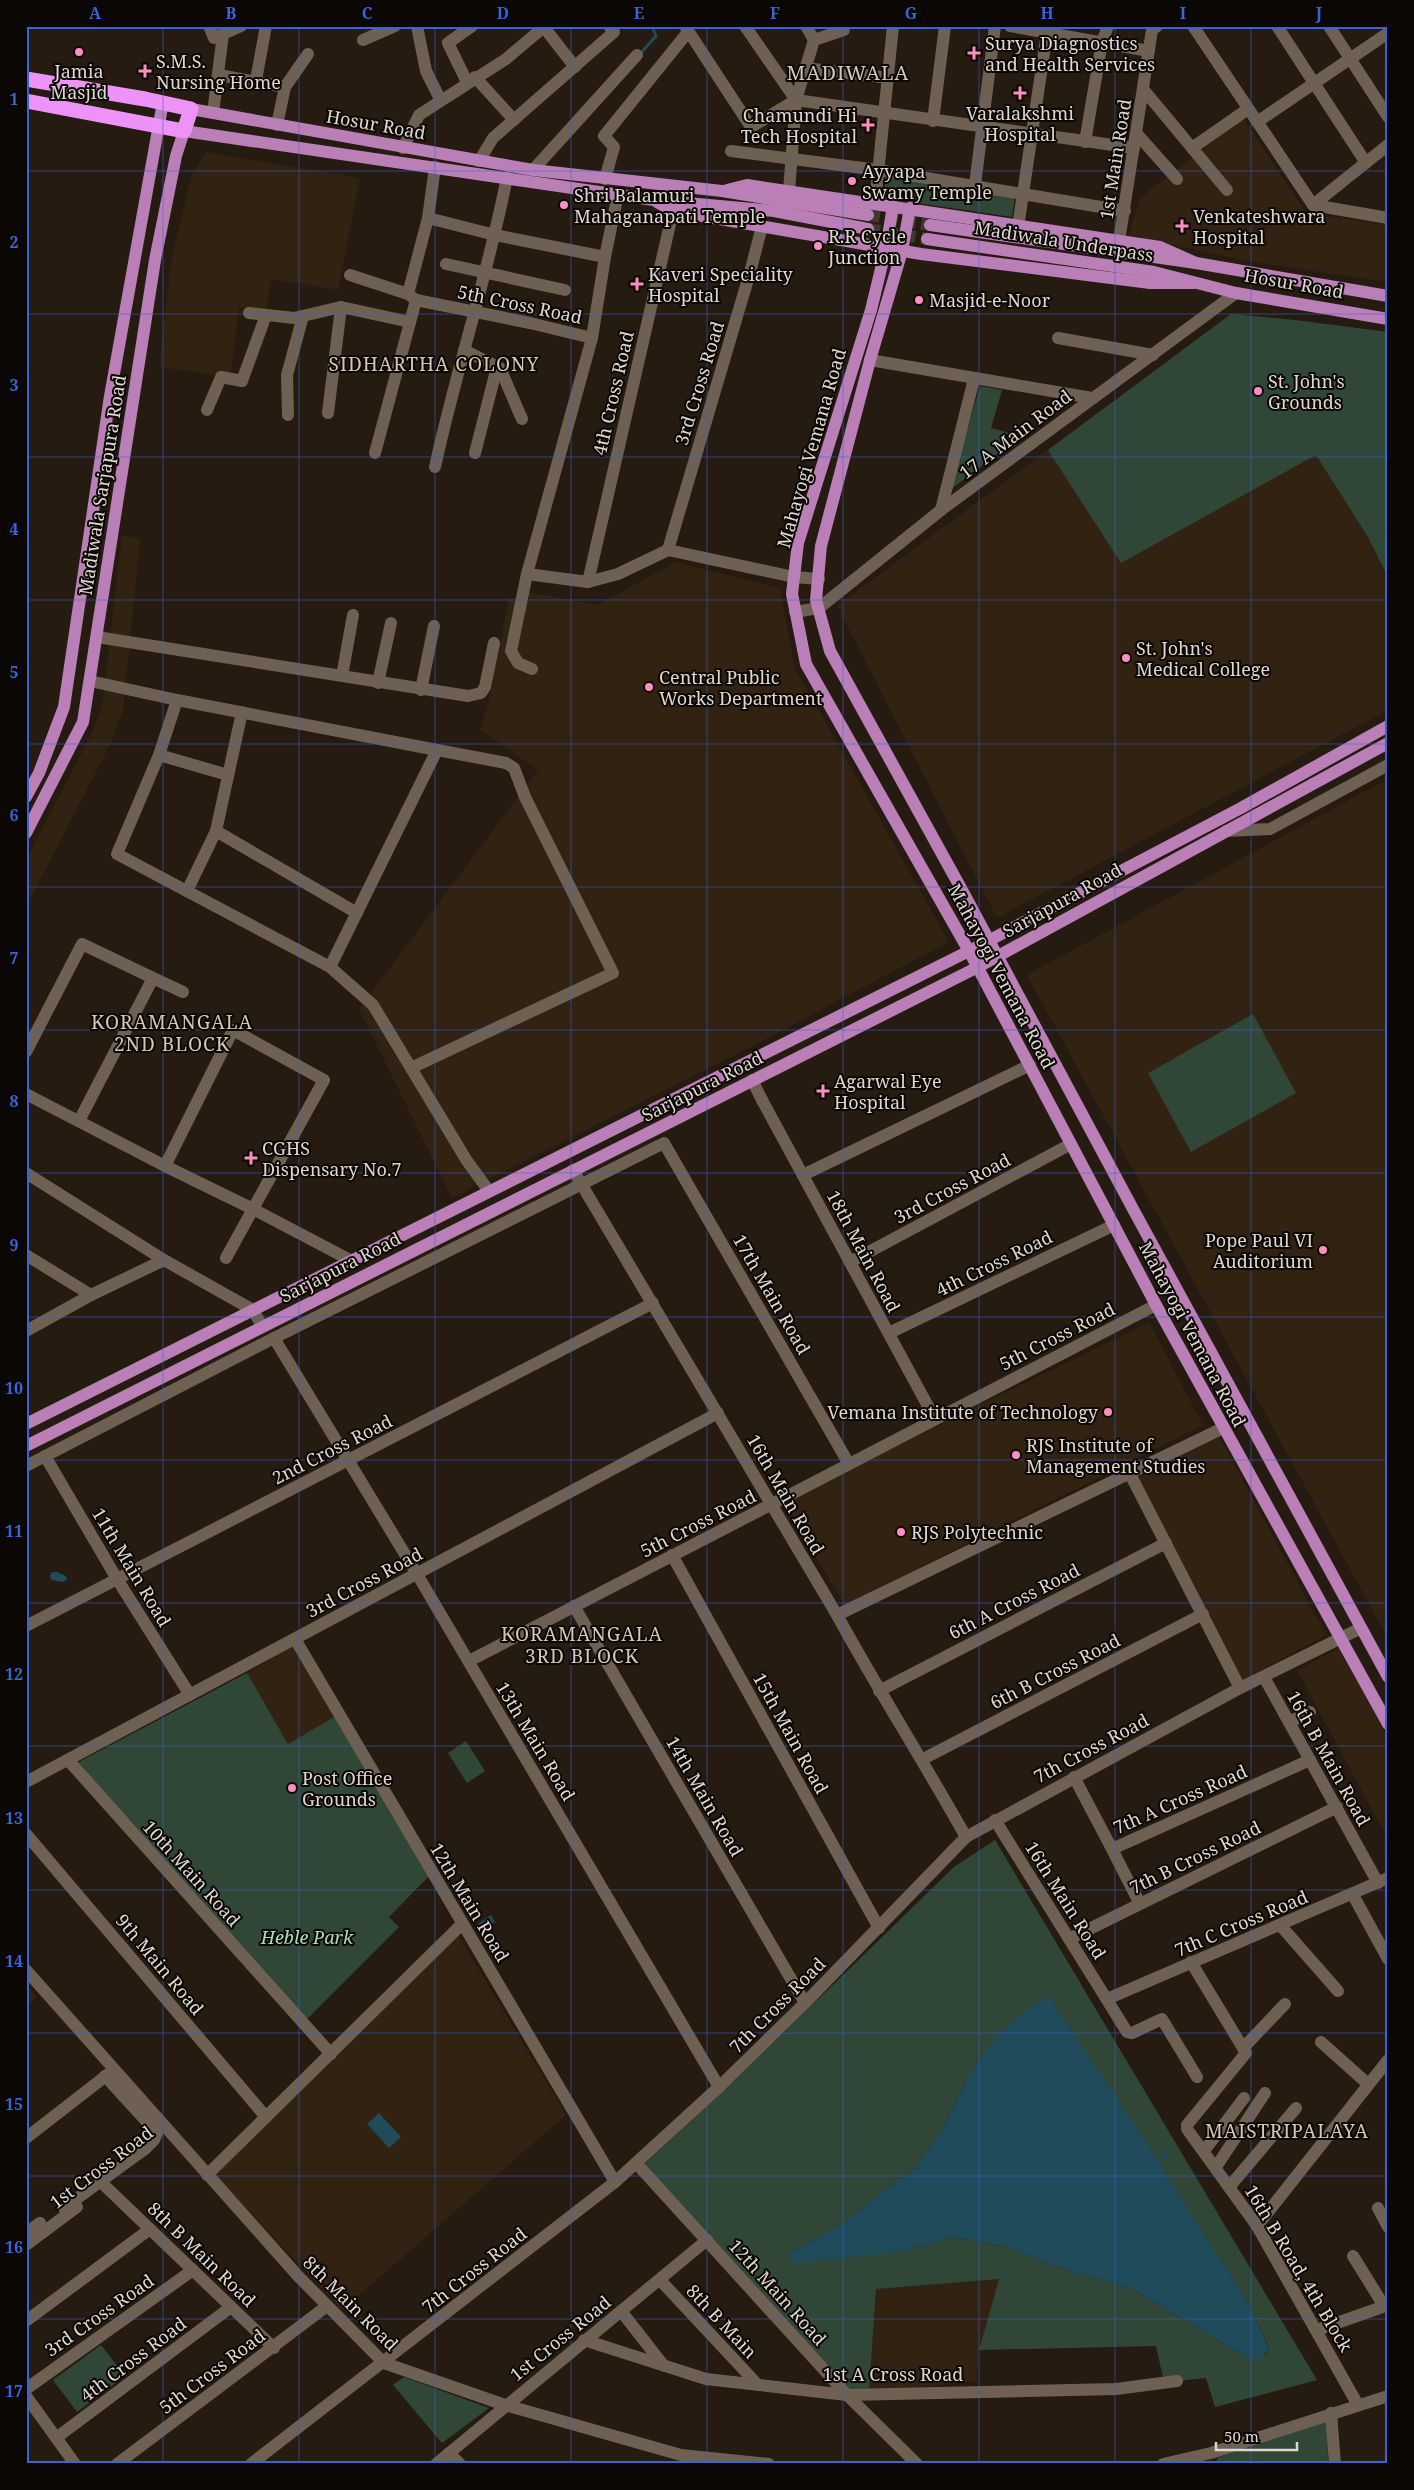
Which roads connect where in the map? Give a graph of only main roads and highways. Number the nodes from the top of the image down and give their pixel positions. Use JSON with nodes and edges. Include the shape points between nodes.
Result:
{"nodes":[{"id":1,"x":26,"y":79,"type":"edge"},
{"id":2,"x":26,"y":101,"type":"edge"},
{"id":3,"x":163,"y":102,"type":"junction"},
{"id":4,"x":192,"y":109,"type":"junction"},
{"id":5,"x":158,"y":127,"type":"junction"},
{"id":6,"x":184,"y":131,"type":"junction"},
{"id":7,"x":722,"y":191,"type":"junction"},
{"id":8,"x":654,"y":200,"type":"junction"},
{"id":9,"x":893,"y":206,"type":"junction"},
{"id":10,"x":910,"y":208,"type":"junction"},
{"id":11,"x":868,"y":215,"type":"tunnel mouth"},
{"id":12,"x":930,"y":225,"type":"tunnel mouth"},
{"id":13,"x":868,"y":229,"type":"tunnel mouth"},
{"id":14,"x":927,"y":239,"type":"tunnel mouth"},
{"id":15,"x":886,"y":248,"type":"junction"},
{"id":16,"x":902,"y":251,"type":"junction"},
{"id":17,"x":1196,"y":263,"type":"junction"},
{"id":18,"x":1194,"y":282,"type":"junction"},
{"id":19,"x":1388,"y":296,"type":"edge"},
{"id":20,"x":1388,"y":318,"type":"edge"},
{"id":21,"x":1388,"y":726,"type":"edge"},
{"id":22,"x":1388,"y":743,"type":"edge"},
{"id":23,"x":26,"y":797,"type":"edge"},
{"id":24,"x":26,"y":833,"type":"edge"},
{"id":25,"x":988,"y":940,"type":"junction"},
{"id":26,"x":969,"y":951,"type":"junction"},
{"id":27,"x":996,"y":956,"type":"junction"},
{"id":28,"x":978,"y":967,"type":"junction"},
{"id":29,"x":26,"y":1424,"type":"edge"},
{"id":30,"x":26,"y":1446,"type":"edge"},
{"id":31,"x":1388,"y":1676,"type":"edge"},
{"id":32,"x":1388,"y":1724,"type":"edge"}],
"edges":[{"from":1,"to":3,"type":"highway","name":"Hosur Road"},
{"from":2,"to":5,"type":"highway","name":"Hosur Road"},
{"from":3,"to":4,"type":"highway","name":"Hosur Road"},
{"from":3,"to":5,"type":"main road","name":"Madiwala Sarjapura Road"},
{"from":4,"to":6,"type":"highway"},
{"from":4,"to":7,"type":"main road","name":"Hosur Road","via":[[533,170]]},
{"from":5,"to":6,"type":"highway","name":"Hosur Road"},
{"from":5,"to":23,"type":"main road","name":"Madiwala Sarjapura Road","via":[[110,396],[64,707],[39,773]]},
{"from":6,"to":8,"type":"main road","name":"Hosur Road"},
{"from":6,"to":24,"type":"main road","name":"Madiwala Sarjapura Road","via":[[155,260],[83,722]]},
{"from":7,"to":9,"type":"main road","via":[[747,185]]},
{"from":7,"to":11,"type":"main road"},
{"from":8,"to":13,"type":"main road","via":[[774,211]]},
{"from":8,"to":15,"type":"main road","via":[[673,211]]},
{"from":9,"to":10,"type":"main road"},
{"from":9,"to":15,"type":"main road","name":"Mahayogi Vemana Road"},
{"from":10,"to":16,"type":"main road","name":"Mahayogi Vemana Road"},
{"from":10,"to":17,"type":"main road","via":[[1160,247]]},
{"from":12,"to":17,"type":"main road","name":"Madiwala Underpass"},
{"from":14,"to":18,"type":"main road","name":"Madiwala Underpass","via":[[1154,272]]},
{"from":15,"to":16,"type":"main road"},
{"from":15,"to":26,"type":"main road","name":"Mahayogi Vemana Road","via":[[871,310],[798,542],[792,594],[806,664]]},
{"from":16,"to":18,"type":"main road","via":[[1150,283]]},
{"from":16,"to":25,"type":"main road","name":"Mahayogi Vemana Road","via":[[821,546],[816,600],[830,651]]},
{"from":17,"to":19,"type":"main road","name":"Hosur Road"},
{"from":18,"to":20,"type":"main road","name":"Hosur Road","via":[[1236,293]]},
{"from":21,"to":25,"type":"main road","name":"Sarjapura Road","via":[[1241,808]]},
{"from":22,"to":27,"type":"main road","name":"Sarjapura Road"},
{"from":25,"to":26,"type":"main road","name":"Sarjapura Road"},
{"from":25,"to":27,"type":"main road","name":"Mahayogi Vemana Road"},
{"from":26,"to":28,"type":"main road","name":"Mahayogi Vemana Road"},
{"from":26,"to":29,"type":"main road","name":"Sarjapura Road"},
{"from":27,"to":28,"type":"main road","name":"Sarjapura Road"},
{"from":27,"to":31,"type":"main road","name":"Mahayogi Vemana Road"},
{"from":28,"to":30,"type":"main road","name":"Sarjapura Road"},
{"from":28,"to":32,"type":"main road","name":"Mahayogi Vemana Road","via":[[1156,1305]]}]}
